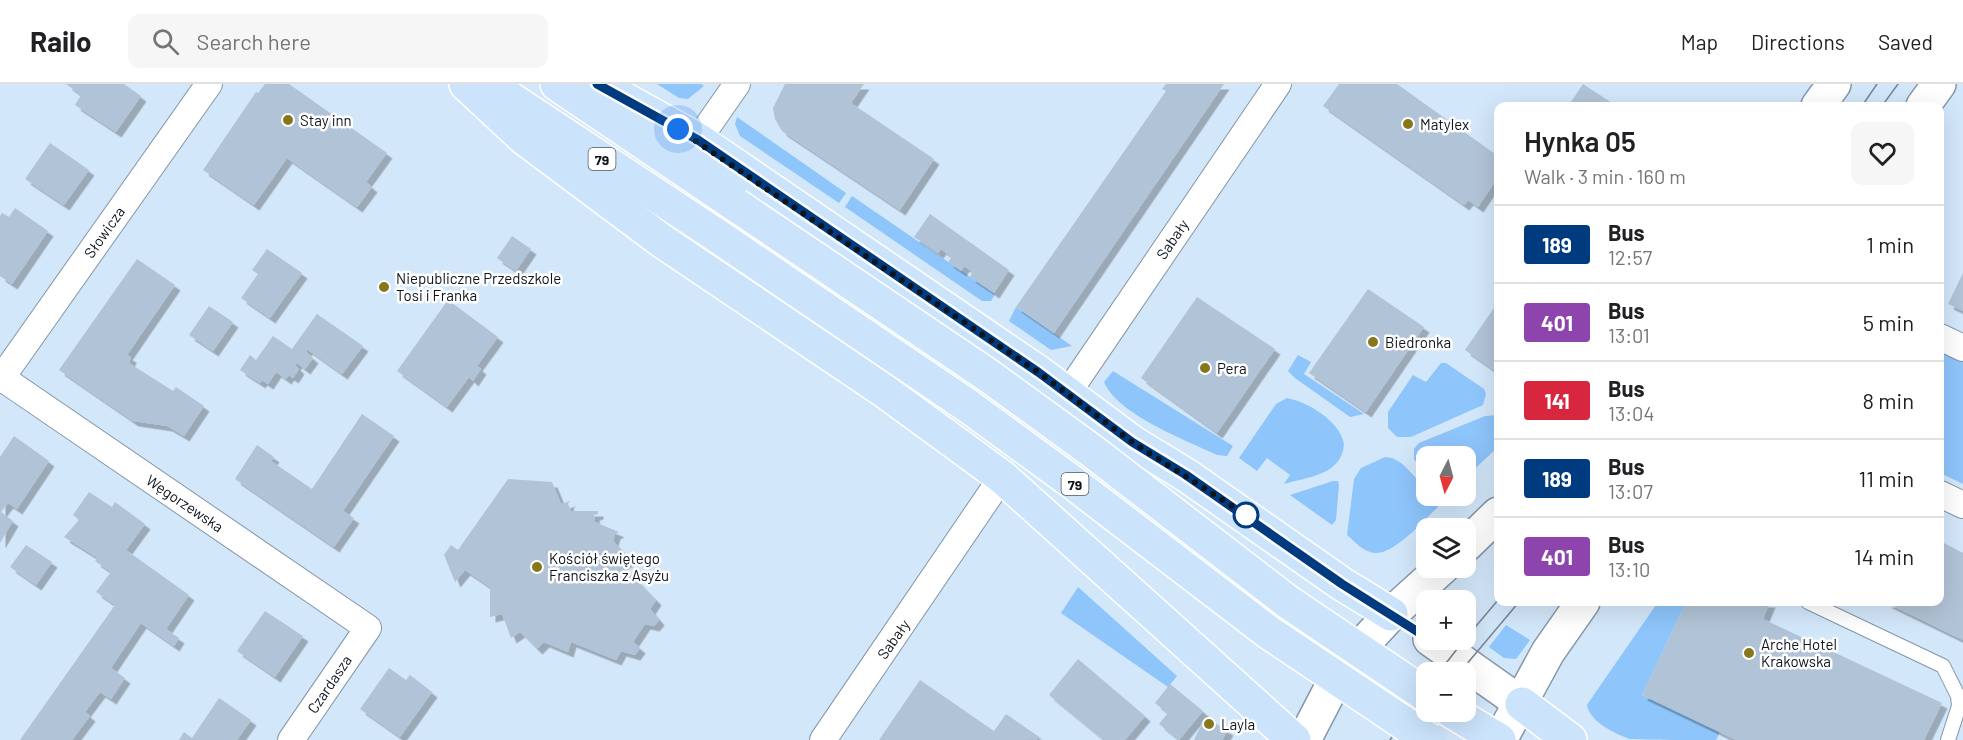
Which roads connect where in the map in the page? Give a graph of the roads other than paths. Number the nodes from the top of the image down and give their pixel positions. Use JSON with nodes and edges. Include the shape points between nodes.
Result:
{"nodes":[{"id":1,"x":209,"y":84,"type":"edge"},
{"id":2,"x":466,"y":84,"type":"edge"},
{"id":3,"x":488,"y":84,"type":"edge"},
{"id":4,"x":557,"y":84,"type":"edge"},
{"id":5,"x":597,"y":84,"type":"edge"},
{"id":6,"x":736,"y":84,"type":"edge"},
{"id":7,"x":1278,"y":84,"type":"edge"},
{"id":8,"x":1834,"y":84,"type":"edge"},
{"id":9,"x":1939,"y":84,"type":"edge"},
{"id":10,"x":1821,"y":102,"type":"edge"},
{"id":11,"x":1926,"y":102,"type":"edge"},
{"id":12,"x":698,"y":140,"type":"junction"},
{"id":13,"x":1944,"y":339,"type":"edge"},
{"id":14,"x":1963,"y":348,"type":"edge"},
{"id":15,"x":1,"y":379,"type":"edge"},
{"id":16,"x":1067,"y":394,"type":"junction"},
{"id":17,"x":1002,"y":477,"type":"junction"},
{"id":18,"x":1944,"y":496,"type":"edge"},
{"id":19,"x":1963,"y":505,"type":"edge"},
{"id":20,"x":1494,"y":518,"type":"edge"},
{"id":21,"x":1476,"y":535,"type":"edge"},
{"id":22,"x":1431,"y":578,"type":"edge"},
{"id":23,"x":1580,"y":606,"type":"edge"},
{"id":24,"x":1816,"y":606,"type":"edge"},
{"id":25,"x":1391,"y":614,"type":"junction"},
{"id":26,"x":368,"y":628,"type":"joint"},
{"id":27,"x":1416,"y":630,"type":"edge"},
{"id":28,"x":1445,"y":650,"type":"edge"},
{"id":29,"x":1416,"y":688,"type":"edge"},
{"id":30,"x":1522,"y":704,"type":"junction"},
{"id":31,"x":1469,"y":722,"type":"edge"},
{"id":32,"x":291,"y":740,"type":"edge"},
{"id":33,"x":823,"y":740,"type":"edge"},
{"id":34,"x":1294,"y":740,"type":"edge"},
{"id":35,"x":1305,"y":740,"type":"edge"},
{"id":36,"x":1428,"y":740,"type":"edge"},
{"id":37,"x":1499,"y":740,"type":"edge"},
{"id":38,"x":1570,"y":740,"type":"edge"},
{"id":39,"x":1948,"y":740,"type":"edge"}],
"edges":[{"from":1,"to":15,"type":"street","name":"Słowicza"},
{"from":2,"to":17,"type":"main road","via":[[524,138],[662,241],[883,390]]},
{"from":3,"to":36,"type":"main road","number":"79","bridge":true,"via":[[968,406],[1268,632]]},
{"from":4,"to":29,"type":"main road","number":"79","bridge":true,"via":[[989,376],[1288,602]]},
{"from":5,"to":12,"type":"main road"},
{"from":6,"to":12,"type":"street"},
{"from":7,"to":16,"type":"street","name":"Sabały"},
{"from":8,"to":10,"type":"main road"},
{"from":9,"to":11,"type":"main road"},
{"from":12,"to":16,"type":"main road"},
{"from":13,"to":14,"type":"street"},
{"from":15,"to":26,"type":"street","name":"Węgorzewska"},
{"from":16,"to":25,"type":"main road","via":[[1132,442]]},
{"from":17,"to":33,"type":"street","name":"Sabały"},
{"from":17,"to":34,"type":"main road"},
{"from":18,"to":19,"type":"street"},
{"from":20,"to":21,"type":"main road"},
{"from":22,"to":25,"type":"main road"},
{"from":23,"to":30,"type":"main road","via":[[1548,652]]},
{"from":24,"to":39,"type":"lane","via":[[1943,666],[1959,706]]},
{"from":25,"to":27,"type":"main road"},
{"from":25,"to":35,"type":"main road","via":[[1342,667]]},
{"from":26,"to":32,"type":"street","name":"Czardasza"},
{"from":28,"to":30,"type":"main road"},
{"from":30,"to":37,"type":"main road"},
{"from":30,"to":38,"type":"main road"},
{"from":31,"to":37,"type":"main road"}]}
